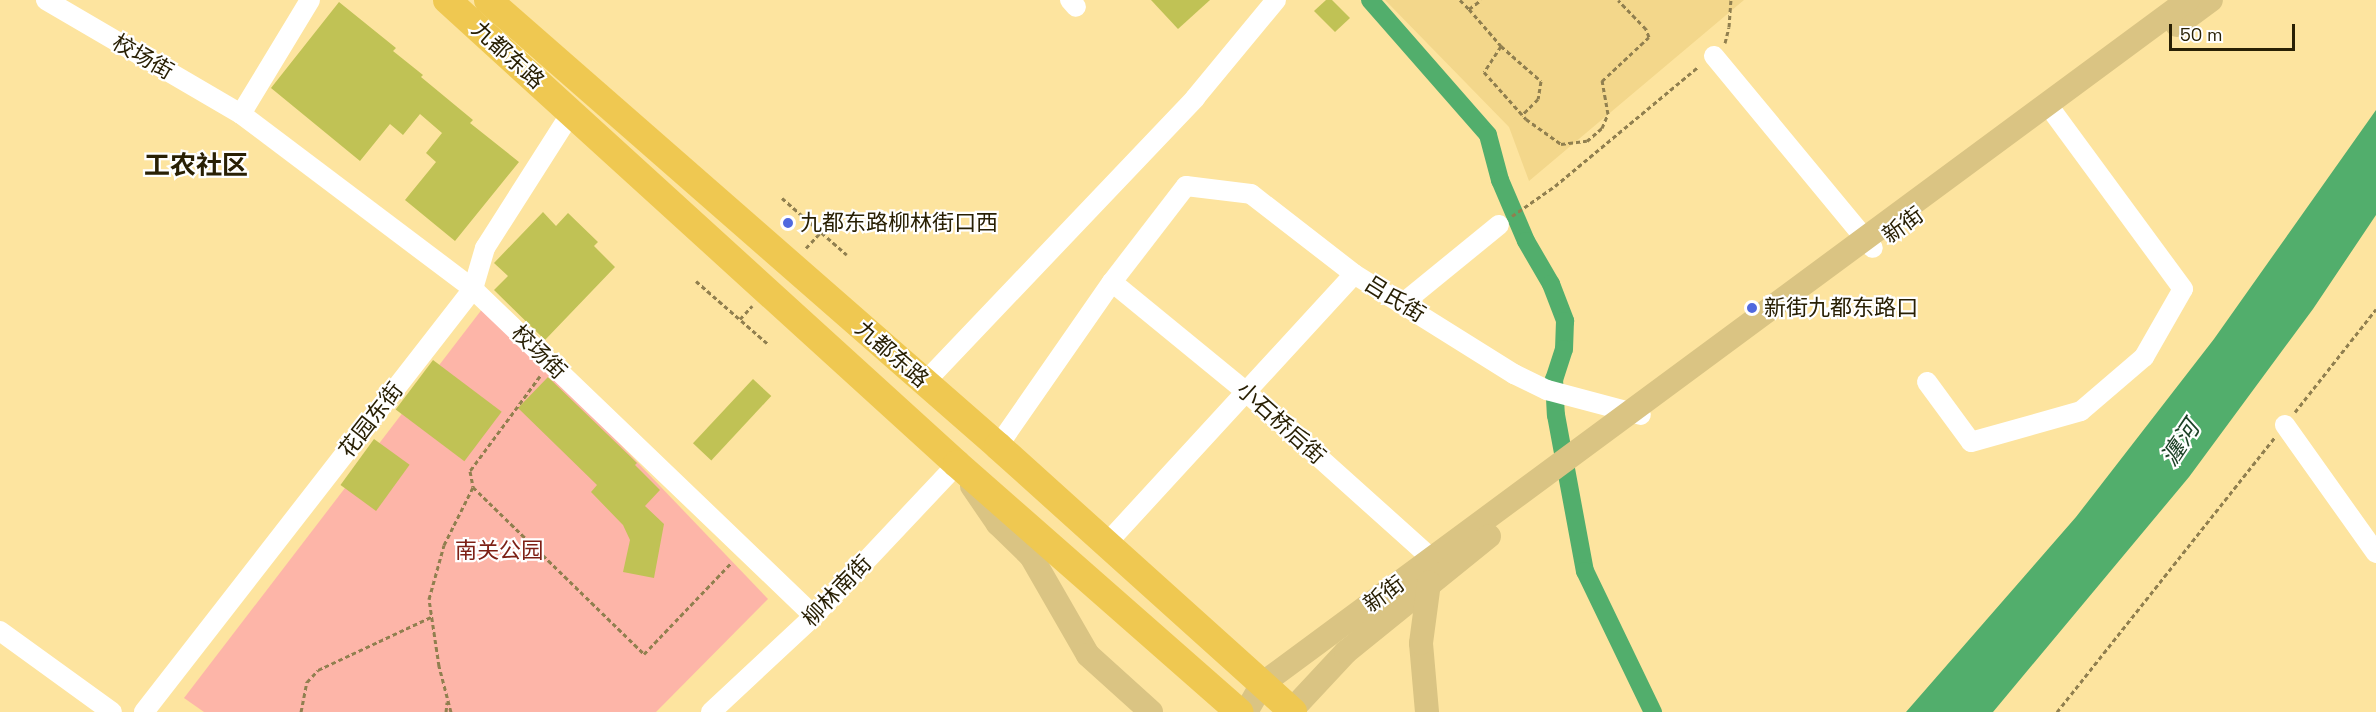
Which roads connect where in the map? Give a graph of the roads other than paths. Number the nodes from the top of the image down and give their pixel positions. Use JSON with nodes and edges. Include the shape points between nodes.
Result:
{"nodes":[{"id":1,"x":46,"y":0,"type":"edge"},
{"id":2,"x":310,"y":0,"type":"edge"},
{"id":3,"x":447,"y":0,"type":"edge"},
{"id":4,"x":488,"y":0,"type":"edge"},
{"id":5,"x":1276,"y":0,"type":"edge"},
{"id":6,"x":2188,"y":0,"type":"edge"},
{"id":7,"x":2211,"y":0,"type":"edge"},
{"id":8,"x":1714,"y":56,"type":"road end"},
{"id":9,"x":2051,"y":109,"type":"junction"},
{"id":10,"x":571,"y":113,"type":"junction"},
{"id":11,"x":241,"y":114,"type":"junction"},
{"id":12,"x":1499,"y":225,"type":"road end"},
{"id":13,"x":1869,"y":243,"type":"junction"},
{"id":14,"x":1354,"y":274,"type":"junction"},
{"id":15,"x":1112,"y":282,"type":"junction"},
{"id":16,"x":473,"y":289,"type":"junction"},
{"id":17,"x":1402,"y":304,"type":"junction"},
{"id":18,"x":925,"y":382,"type":"junction"},
{"id":19,"x":1927,"y":382,"type":"dead end"},
{"id":20,"x":1245,"y":391,"type":"junction"},
{"id":21,"x":1637,"y":414,"type":"junction"},
{"id":22,"x":2285,"y":425,"type":"road end"},
{"id":23,"x":998,"y":446,"type":"junction"},
{"id":24,"x":957,"y":464,"type":"junction"},
{"id":25,"x":1107,"y":543,"type":"junction"},
{"id":26,"x":2376,"y":553,"type":"edge"},
{"id":27,"x":1435,"y":571,"type":"junction"},
{"id":28,"x":814,"y":616,"type":"junction"},
{"id":29,"x":0,"y":631,"type":"edge"},
{"id":30,"x":1262,"y":684,"type":"junction"},
{"id":31,"x":1291,"y":711,"type":"edge"},
{"id":32,"x":112,"y":712,"type":"edge"},
{"id":33,"x":144,"y":712,"type":"edge"},
{"id":34,"x":711,"y":712,"type":"edge"},
{"id":35,"x":1151,"y":712,"type":"edge"},
{"id":36,"x":1239,"y":712,"type":"edge"},
{"id":37,"x":1246,"y":712,"type":"edge"},
{"id":38,"x":1426,"y":712,"type":"edge"}],
"edges":[{"from":1,"to":11,"type":"street","name":"校场街"},
{"from":2,"to":11,"type":"street"},
{"from":3,"to":10,"type":"highway","name":"九都东路"},
{"from":4,"to":18,"type":"highway","name":"九都东路"},
{"from":5,"to":18,"type":"street","via":[[1195,98]]},
{"from":6,"to":9,"type":"main road"},
{"from":7,"to":9,"type":"main road","name":"新街"},
{"from":8,"to":13,"type":"street"},
{"from":9,"to":13,"type":"main road","name":"新街"},
{"from":9,"to":19,"type":"street","via":[[2183,289],[2144,357],[2081,411],[1971,442]]},
{"from":10,"to":16,"type":"street","name":"花园东街","via":[[485,248]]},
{"from":10,"to":24,"type":"highway","name":"九都东路"},
{"from":11,"to":16,"type":"street","name":"校场街"},
{"from":12,"to":17,"type":"street"},
{"from":13,"to":21,"type":"main road","name":"新街"},
{"from":14,"to":15,"type":"street","name":"吕氏街","via":[[1251,194],[1186,186]]},
{"from":14,"to":17,"type":"street","name":"吕氏街"},
{"from":14,"to":20,"type":"street"},
{"from":15,"to":20,"type":"street","name":"小石桥后街"},
{"from":15,"to":23,"type":"street"},
{"from":16,"to":28,"type":"street","name":"校场街"},
{"from":16,"to":33,"type":"street","name":"花园东街"},
{"from":17,"to":21,"type":"street","name":"吕氏街","via":[[1514,374],[1547,390]]},
{"from":18,"to":23,"type":"highway","name":"九都东路"},
{"from":20,"to":25,"type":"street"},
{"from":20,"to":27,"type":"street","name":"小石桥后街"},
{"from":21,"to":27,"type":"main road","name":"新街"},
{"from":22,"to":26,"type":"street"},
{"from":23,"to":25,"type":"highway","name":"九都东路"},
{"from":24,"to":28,"type":"street","name":"柳林南街"},
{"from":24,"to":35,"type":"main road","via":[[998,524],[1031,556],[1088,655]]},
{"from":24,"to":36,"type":"highway","name":"九都东路"},
{"from":25,"to":30,"type":"highway","name":"九都东路"},
{"from":27,"to":30,"type":"main road","name":"新街"},
{"from":27,"to":31,"type":"main road","name":"新街","via":[[1346,652]]},
{"from":27,"to":38,"type":"main road","via":[[1421,642]]},
{"from":28,"to":34,"type":"street","name":"柳林南街"},
{"from":29,"to":32,"type":"street"},
{"from":30,"to":31,"type":"highway","name":"九都东路"},
{"from":30,"to":37,"type":"main road","name":"新街"}]}
